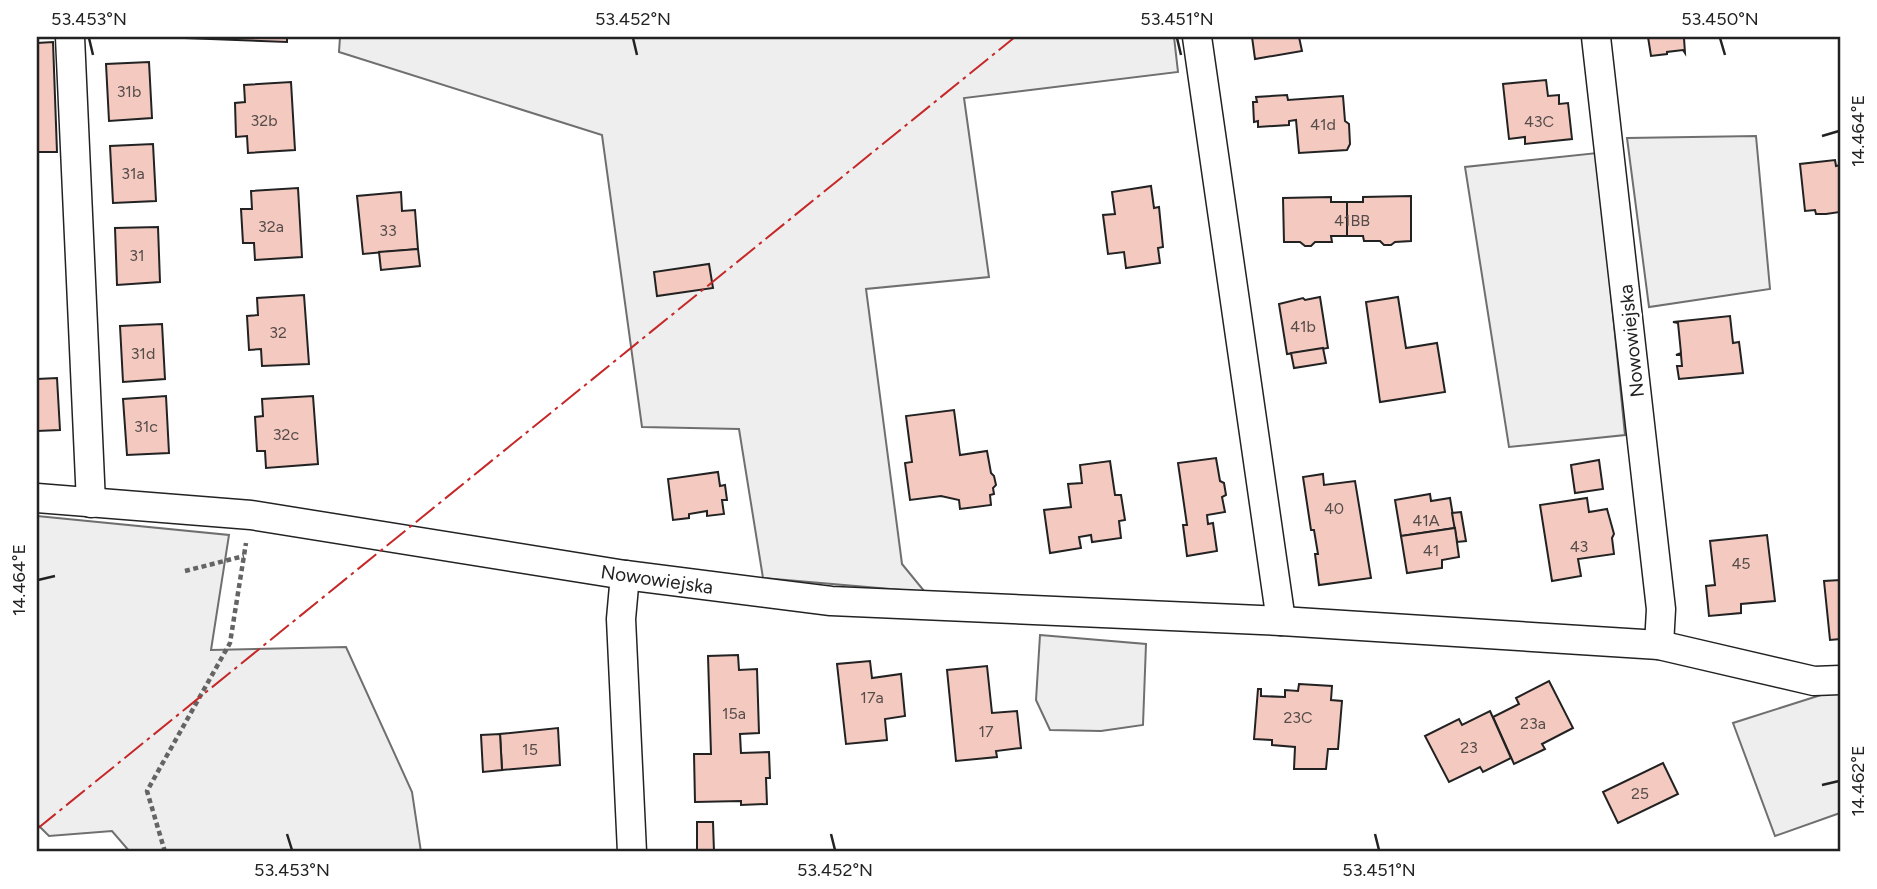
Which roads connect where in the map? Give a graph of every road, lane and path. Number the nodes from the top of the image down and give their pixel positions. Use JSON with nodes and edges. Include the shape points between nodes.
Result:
{"nodes":[{"id":1,"x":70,"y":37,"type":"edge"},
{"id":2,"x":1197,"y":37,"type":"edge"},
{"id":3,"x":1597,"y":37,"type":"edge"},
{"id":4,"x":37,"y":498,"type":"edge"},
{"id":5,"x":91,"y":503,"type":"junction"},
{"id":6,"x":251,"y":515,"type":"junction"},
{"id":7,"x":244,"y":556,"type":"junction"},
{"id":8,"x":185,"y":571,"type":"dead end"},
{"id":9,"x":625,"y":576,"type":"junction"},
{"id":10,"x":1280,"y":621,"type":"junction"},
{"id":11,"x":1658,"y":645,"type":"junction"},
{"id":12,"x":1840,"y":680,"type":"edge"},
{"id":13,"x":165,"y":852,"type":"edge"},
{"id":14,"x":632,"y":852,"type":"edge"}],
"edges":[{"from":1,"to":5,"type":"street"},
{"from":2,"to":10,"type":"street"},
{"from":3,"to":11,"type":"street","name":"Nowowiejska","via":[[1661,609]]},
{"from":4,"to":5,"type":"street","name":"Nowowiejska"},
{"from":5,"to":6,"type":"street","name":"Nowowiejska"},
{"from":6,"to":7,"type":"path"},
{"from":6,"to":9,"type":"street","name":"Nowowiejska"},
{"from":7,"to":8,"type":"path"},
{"from":7,"to":13,"type":"path","via":[[230,643],[147,791]]},
{"from":9,"to":10,"type":"street","name":"Nowowiejska","via":[[831,601]]},
{"from":9,"to":14,"type":"street","via":[[621,619]]},
{"from":10,"to":11,"type":"street","name":"Nowowiejska"},
{"from":11,"to":12,"type":"street","name":"Nowowiejska","via":[[1814,681]]}]}
